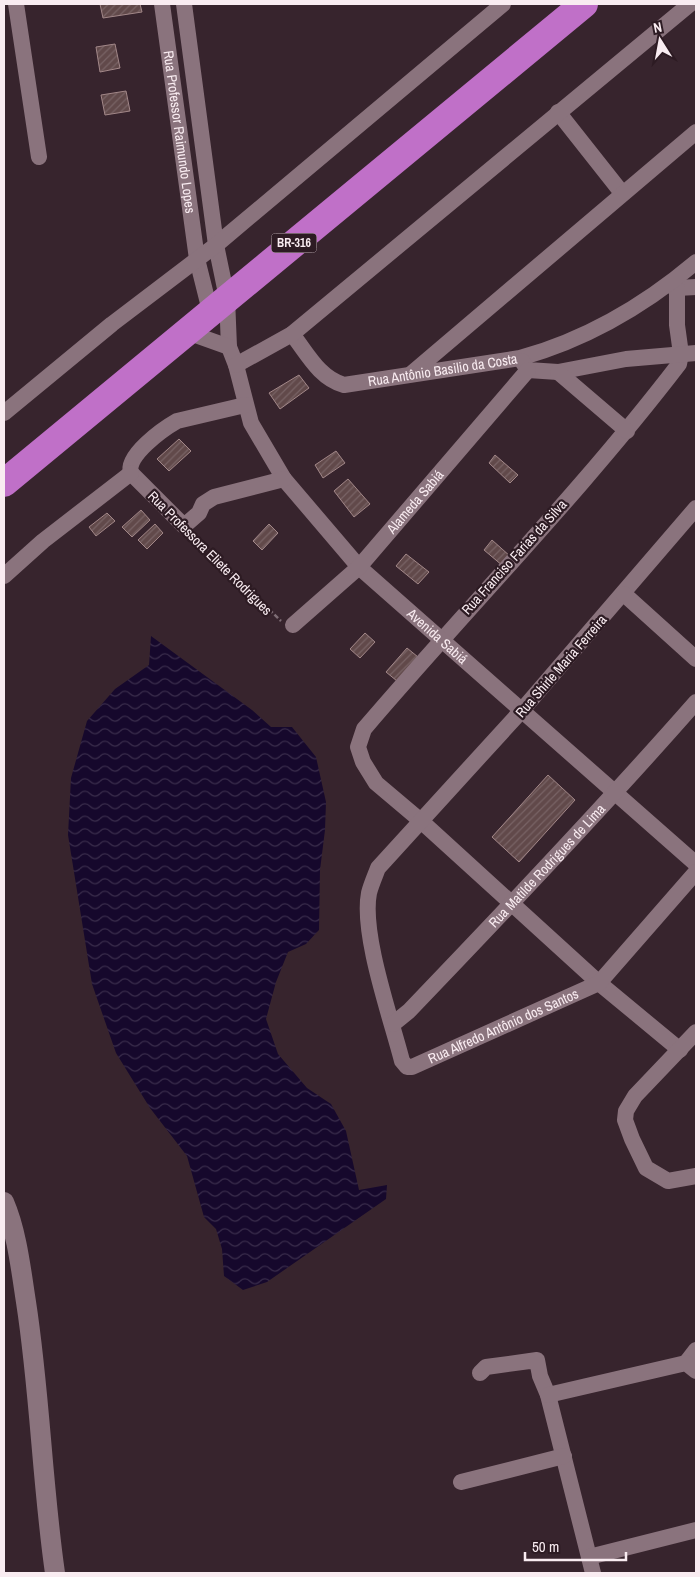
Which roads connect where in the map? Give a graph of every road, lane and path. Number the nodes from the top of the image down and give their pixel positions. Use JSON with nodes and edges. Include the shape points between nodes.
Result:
{"nodes":[{"id":1,"x":16,"y":4,"type":"edge"},
{"id":2,"x":162,"y":4,"type":"edge"},
{"id":3,"x":184,"y":4,"type":"edge"},
{"id":4,"x":503,"y":4,"type":"edge"},
{"id":5,"x":584,"y":4,"type":"edge"},
{"id":6,"x":690,"y":4,"type":"edge"},
{"id":7,"x":558,"y":112,"type":"junction"},
{"id":8,"x":696,"y":132,"type":"edge"},
{"id":9,"x":39,"y":157,"type":"dead end"},
{"id":10,"x":622,"y":193,"type":"junction"},
{"id":11,"x":216,"y":245,"type":"junction"},
{"id":12,"x":197,"y":259,"type":"junction"},
{"id":13,"x":696,"y":262,"type":"edge"},
{"id":14,"x":673,"y":287,"type":"junction"},
{"id":15,"x":696,"y":287,"type":"edge"},
{"id":16,"x":219,"y":305,"type":"junction"},
{"id":17,"x":187,"y":332,"type":"junction"},
{"id":18,"x":292,"y":334,"type":"junction"},
{"id":19,"x":228,"y":347,"type":"junction"},
{"id":20,"x":689,"y":353,"type":"edge"},
{"id":21,"x":236,"y":364,"type":"junction"},
{"id":22,"x":524,"y":364,"type":"junction"},
{"id":23,"x":558,"y":372,"type":"junction"},
{"id":24,"x":412,"y":373,"type":"junction"},
{"id":25,"x":245,"y":405,"type":"junction"},
{"id":26,"x":4,"y":412,"type":"edge"},
{"id":27,"x":627,"y":431,"type":"junction"},
{"id":28,"x":131,"y":473,"type":"junction"},
{"id":29,"x":284,"y":479,"type":"junction"},
{"id":30,"x":4,"y":483,"type":"edge"},
{"id":31,"x":696,"y":508,"type":"edge"},
{"id":32,"x":184,"y":526,"type":"junction"},
{"id":33,"x":359,"y":567,"type":"junction"},
{"id":34,"x":4,"y":576,"type":"edge"},
{"id":35,"x":624,"y":594,"type":"junction"},
{"id":36,"x":293,"y":625,"type":"joint"},
{"id":37,"x":440,"y":638,"type":"junction"},
{"id":38,"x":696,"y":660,"type":"edge"},
{"id":39,"x":696,"y":702,"type":"edge"},
{"id":40,"x":523,"y":710,"type":"junction"},
{"id":41,"x":617,"y":792,"type":"junction"},
{"id":42,"x":421,"y":821,"type":"junction"},
{"id":43,"x":696,"y":864,"type":"edge"},
{"id":44,"x":696,"y":872,"type":"edge"},
{"id":45,"x":512,"y":905,"type":"junction"},
{"id":46,"x":599,"y":983,"type":"junction"},
{"id":47,"x":393,"y":1024,"type":"junction"},
{"id":48,"x":696,"y":1032,"type":"edge"},
{"id":49,"x":680,"y":1050,"type":"junction"},
{"id":50,"x":407,"y":1067,"type":"joint"},
{"id":51,"x":695,"y":1177,"type":"edge"},
{"id":52,"x":4,"y":1202,"type":"edge"},
{"id":53,"x":693,"y":1361,"type":"edge"},
{"id":54,"x":480,"y":1373,"type":"dead end"},
{"id":55,"x":548,"y":1395,"type":"junction"},
{"id":56,"x":564,"y":1456,"type":"junction"},
{"id":57,"x":462,"y":1482,"type":"dead end"},
{"id":58,"x":696,"y":1530,"type":"edge"},
{"id":59,"x":591,"y":1565,"type":"edge"},
{"id":60,"x":56,"y":1573,"type":"edge"}],
"edges":[{"from":1,"to":9,"type":"street"},
{"from":2,"to":12,"type":"street","name":"Rua Professor Raimundo Lopes"},
{"from":3,"to":11,"type":"street","name":"Rua Professor Raimundo Lopes"},
{"from":4,"to":11,"type":"street"},
{"from":5,"to":16,"type":"highway","number":"BR-316"},
{"from":6,"to":7,"type":"street"},
{"from":7,"to":10,"type":"street"},
{"from":7,"to":18,"type":"street"},
{"from":8,"to":10,"type":"street"},
{"from":10,"to":24,"type":"street"},
{"from":11,"to":12,"type":"street"},
{"from":11,"to":16,"type":"street","name":"Rua Professor Raimundo Lopes"},
{"from":12,"to":16,"type":"street","name":"Rua Professor Raimundo Lopes"},
{"from":12,"to":26,"type":"street"},
{"from":13,"to":14,"type":"street"},
{"from":14,"to":15,"type":"street"},
{"from":14,"to":20,"type":"street","via":[[676,324]]},
{"from":14,"to":22,"type":"street"},
{"from":16,"to":17,"type":"highway","number":"BR-316"},
{"from":16,"to":19,"type":"street"},
{"from":17,"to":19,"type":"street"},
{"from":17,"to":30,"type":"highway","number":"BR-316"},
{"from":18,"to":21,"type":"street"},
{"from":18,"to":24,"type":"street","name":"Rua Antônio Basilio da Costa","via":[[332,382],[357,384]]},
{"from":19,"to":21,"type":"street","name":"Avenida Sabiá"},
{"from":20,"to":23,"type":"street","name":"Rua Antônio Basilio da Costa","via":[[626,359]]},
{"from":20,"to":27,"type":"street","name":"Rua Franciso Farias da Silva"},
{"from":21,"to":25,"type":"street","name":"Avenida Sabiá"},
{"from":22,"to":23,"type":"street","name":"Rua Antônio Basilio da Costa"},
{"from":22,"to":24,"type":"street","name":"Rua Antônio Basilio da Costa"},
{"from":22,"to":33,"type":"street","name":"Alameda Sabiá"},
{"from":23,"to":27,"type":"street"},
{"from":25,"to":28,"type":"street","via":[[167,426],[131,459]]},
{"from":25,"to":29,"type":"street","name":"Avenida Sabiá","via":[[251,423]]},
{"from":27,"to":37,"type":"street","name":"Rua Franciso Farias da Silva"},
{"from":28,"to":32,"type":"street","name":"Rua Professora Eliete Rodrigues"},
{"from":28,"to":34,"type":"street"},
{"from":29,"to":32,"type":"street","via":[[214,497],[203,504],[199,513]]},
{"from":29,"to":33,"type":"street","name":"Avenida Sabiá"},
{"from":31,"to":35,"type":"street","name":"Rua Shirle Maria Ferreira"},
{"from":32,"to":36,"type":"path","name":"Rua Professora Eliete Rodrigues","via":[[278,621]]},
{"from":33,"to":36,"type":"street","name":"Alameda Sabiá"},
{"from":33,"to":37,"type":"street","name":"Avenida Sabiá"},
{"from":35,"to":38,"type":"street"},
{"from":35,"to":40,"type":"street","name":"Rua Shirle Maria Ferreira"},
{"from":37,"to":40,"type":"street","name":"Avenida Sabiá"},
{"from":37,"to":42,"type":"street","name":"Rua Franciso Farias da Silva","via":[[364,729],[358,747],[362,762],[376,783]]},
{"from":39,"to":41,"type":"street","name":"Rua Matilde Rodrigues de Lima"},
{"from":40,"to":41,"type":"street","name":"Avenida Sabiá"},
{"from":40,"to":42,"type":"street","name":"Rua Shirle Maria Ferreira"},
{"from":41,"to":43,"type":"street","name":"Avenida Sabiá"},
{"from":41,"to":45,"type":"street","name":"Rua Matilde Rodrigues de Lima"},
{"from":42,"to":45,"type":"street"},
{"from":42,"to":47,"type":"street","name":"Rua Shirle Maria Ferreira","via":[[378,868],[369,894],[368,918],[376,965]]},
{"from":44,"to":46,"type":"street"},
{"from":45,"to":46,"type":"street"},
{"from":45,"to":47,"type":"street","name":"Rua Matilde Rodrigues de Lima"},
{"from":46,"to":49,"type":"street"},
{"from":46,"to":50,"type":"street","name":"Rua Alfredo Antônio dos Santos"},
{"from":47,"to":50,"type":"street","name":"Rua Shirle Maria Ferreira","via":[[402,1061]]},
{"from":48,"to":49,"type":"street"},
{"from":49,"to":51,"type":"street","via":[[635,1096],[626,1111],[625,1120],[646,1168],[668,1181]]},
{"from":52,"to":60,"type":"street","via":[[22,1276],[32,1342]]},
{"from":53,"to":55,"type":"street"},
{"from":54,"to":55,"type":"street","via":[[486,1367],[537,1360]]},
{"from":55,"to":56,"type":"street"},
{"from":56,"to":57,"type":"street"},
{"from":56,"to":59,"type":"street"},
{"from":58,"to":59,"type":"street"}]}
